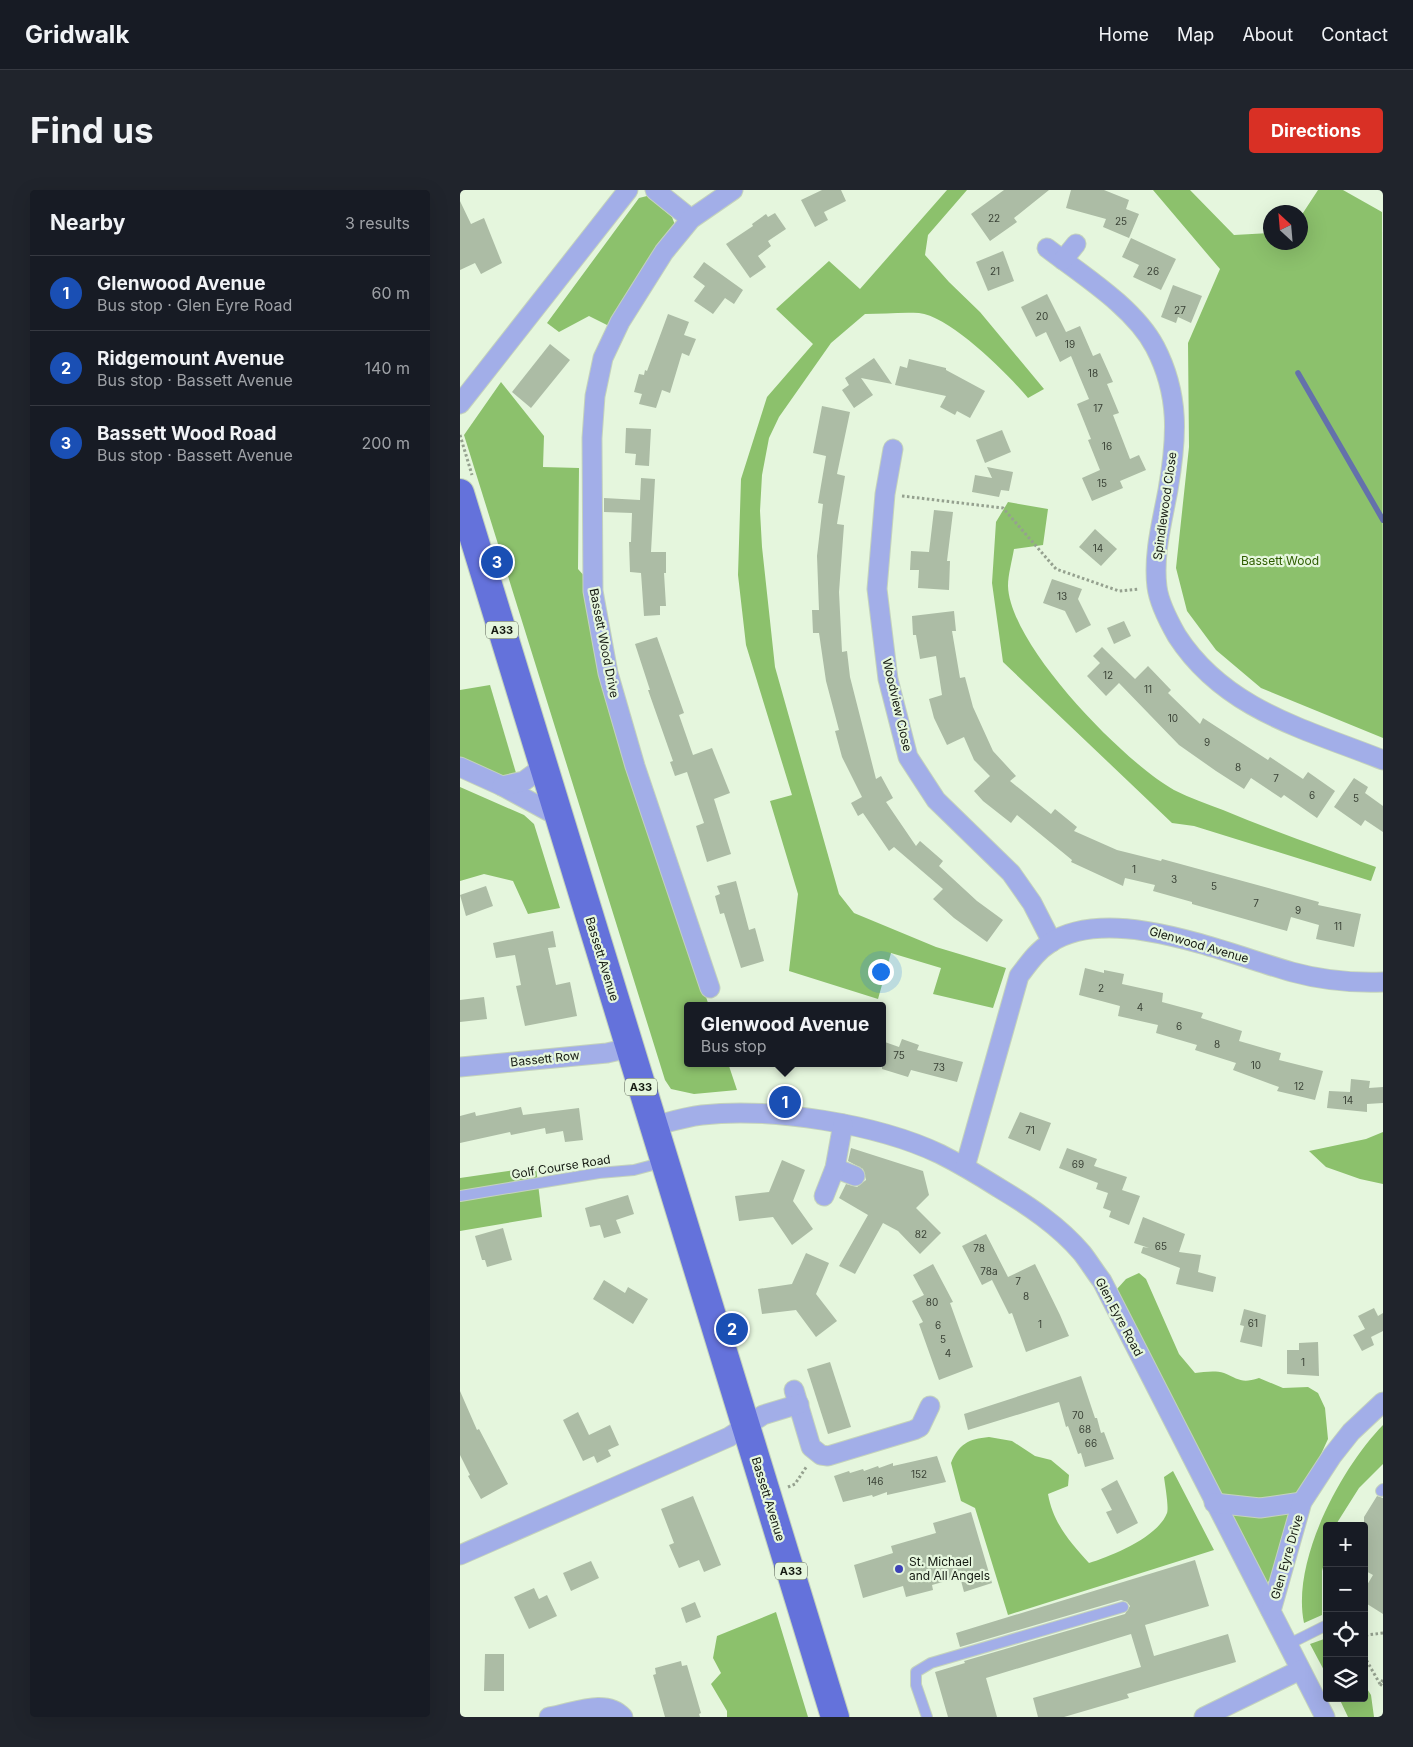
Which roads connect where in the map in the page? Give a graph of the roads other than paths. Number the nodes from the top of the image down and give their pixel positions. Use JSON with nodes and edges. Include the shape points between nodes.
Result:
{"nodes":[{"id":1,"x":628,"y":190,"type":"edge"},
{"id":2,"x":655,"y":190,"type":"edge"},
{"id":3,"x":733,"y":190,"type":"edge"},
{"id":4,"x":691,"y":219,"type":"junction"},
{"id":5,"x":1076,"y":244,"type":"dead end"},
{"id":6,"x":1047,"y":248,"type":"dead end"},
{"id":7,"x":1063,"y":260,"type":"junction"},
{"id":8,"x":460,"y":404,"type":"edge"},
{"id":9,"x":893,"y":449,"type":"dead end"},
{"id":10,"x":460,"y":493,"type":"edge"},
{"id":11,"x":1383,"y":760,"type":"edge"},
{"id":12,"x":460,"y":767,"type":"edge"},
{"id":13,"x":543,"y":767,"type":"junction"},
{"id":14,"x":502,"y":786,"type":"junction"},
{"id":15,"x":558,"y":817,"type":"junction"},
{"id":16,"x":1052,"y":942,"type":"junction"},
{"id":17,"x":1383,"y":982,"type":"edge"},
{"id":18,"x":710,"y":988,"type":"dead end"},
{"id":19,"x":629,"y":1048,"type":"junction"},
{"id":20,"x":460,"y":1067,"type":"edge"},
{"id":21,"x":843,"y":1124,"type":"junction"},
{"id":22,"x":654,"y":1126,"type":"junction"},
{"id":23,"x":665,"y":1161,"type":"junction"},
{"id":24,"x":965,"y":1167,"type":"junction"},
{"id":25,"x":834,"y":1168,"type":"junction"},
{"id":26,"x":855,"y":1176,"type":"dead end"},
{"id":27,"x":460,"y":1196,"type":"edge"},
{"id":28,"x":824,"y":1196,"type":"dead end"},
{"id":29,"x":1383,"y":1402,"type":"edge"},
{"id":30,"x":930,"y":1406,"type":"dead end"},
{"id":31,"x":745,"y":1425,"type":"junction"},
{"id":32,"x":1302,"y":1502,"type":"junction"},
{"id":33,"x":1214,"y":1503,"type":"junction"},
{"id":34,"x":460,"y":1555,"type":"edge"},
{"id":35,"x":1123,"y":1607,"type":"dead end"},
{"id":36,"x":1271,"y":1612,"type":"junction"},
{"id":37,"x":1323,"y":1628,"type":"edge"},
{"id":38,"x":1287,"y":1645,"type":"junction"},
{"id":39,"x":1300,"y":1670,"type":"junction"},
{"id":40,"x":549,"y":1717,"type":"edge"},
{"id":41,"x":623,"y":1717,"type":"edge"},
{"id":42,"x":835,"y":1717,"type":"edge"},
{"id":43,"x":927,"y":1717,"type":"edge"},
{"id":44,"x":1204,"y":1717,"type":"edge"},
{"id":45,"x":1325,"y":1717,"type":"edge"}],
"edges":[{"from":1,"to":8,"type":"street"},
{"from":2,"to":4,"type":"street"},
{"from":3,"to":4,"type":"street","name":"Bassett Wood Drive"},
{"from":4,"to":18,"type":"street","name":"Bassett Wood Drive","via":[[641,286],[603,358],[595,396],[592,438],[591,528],[593,591],[616,703]]},
{"from":5,"to":7,"type":"street"},
{"from":6,"to":7,"type":"street","name":"Spindlewood Close"},
{"from":7,"to":11,"type":"street","name":"Spindlewood Close","via":[[1112,298],[1141,326],[1164,366],[1176,422],[1157,547],[1157,588],[1170,625],[1192,659],[1226,689],[1264,714]]},
{"from":9,"to":16,"type":"street","name":"Woodview Close","via":[[885,494],[877,590],[888,679],[908,757],[936,800],[1011,873],[1032,903]]},
{"from":10,"to":13,"type":"main road","name":"Bassett Avenue","number":"A33"},
{"from":12,"to":14,"type":"street"},
{"from":13,"to":14,"type":"street","via":[[524,781]]},
{"from":13,"to":15,"type":"main road","name":"Bassett Avenue","number":"A33"},
{"from":14,"to":15,"type":"street"},
{"from":15,"to":19,"type":"main road","name":"Bassett Avenue","number":"A33"},
{"from":16,"to":17,"type":"street","name":"Glenwood Avenue","via":[[1080,931],[1110,926],[1148,930],[1295,973],[1358,982]]},
{"from":16,"to":24,"type":"street","name":"Glenwood Avenue","via":[[1036,953],[1019,976]]},
{"from":19,"to":20,"type":"street","name":"Bassett Row"},
{"from":19,"to":22,"type":"main road","name":"Bassett Avenue","number":"A33"},
{"from":21,"to":22,"type":"street","name":"Glen Eyre Road","via":[[731,1114],[702,1115]]},
{"from":21,"to":24,"type":"street","name":"Glen Eyre Road","via":[[938,1153]]},
{"from":21,"to":25,"type":"street"},
{"from":22,"to":23,"type":"main road","name":"Bassett Avenue","number":"A33"},
{"from":23,"to":27,"type":"lane","name":"Golf Course Road","via":[[634,1170]]},
{"from":23,"to":31,"type":"main road","name":"Bassett Avenue","number":"A33"},
{"from":24,"to":33,"type":"street","name":"Glen Eyre Road","via":[[1048,1220],[1082,1254],[1102,1282]]},
{"from":25,"to":26,"type":"street"},
{"from":25,"to":28,"type":"street"},
{"from":29,"to":32,"type":"street","name":"Glen Eyre Drive","via":[[1351,1432]]},
{"from":30,"to":31,"type":"street","via":[[920,1427],[914,1430],[828,1456],[811,1448],[797,1397]]},
{"from":31,"to":34,"type":"street","via":[[729,1437]]},
{"from":31,"to":42,"type":"main road","name":"Bassett Avenue","number":"A33"},
{"from":32,"to":33,"type":"street","name":"Glen Eyre Drive","via":[[1260,1508]]},
{"from":32,"to":36,"type":"street","name":"Glen Eyre Drive"},
{"from":33,"to":36,"type":"street","name":"Glen Eyre Road"},
{"from":35,"to":43,"type":"lane","via":[[931,1663],[916,1672],[916,1686]]},
{"from":36,"to":38,"type":"street","name":"Glen Eyre Road"},
{"from":37,"to":38,"type":"lane"},
{"from":38,"to":39,"type":"street","name":"Glen Eyre Road"},
{"from":39,"to":44,"type":"street"},
{"from":39,"to":45,"type":"street","name":"Glen Eyre Road"},
{"from":40,"to":41,"type":"street","via":[[593,1707],[618,1711]]}]}
